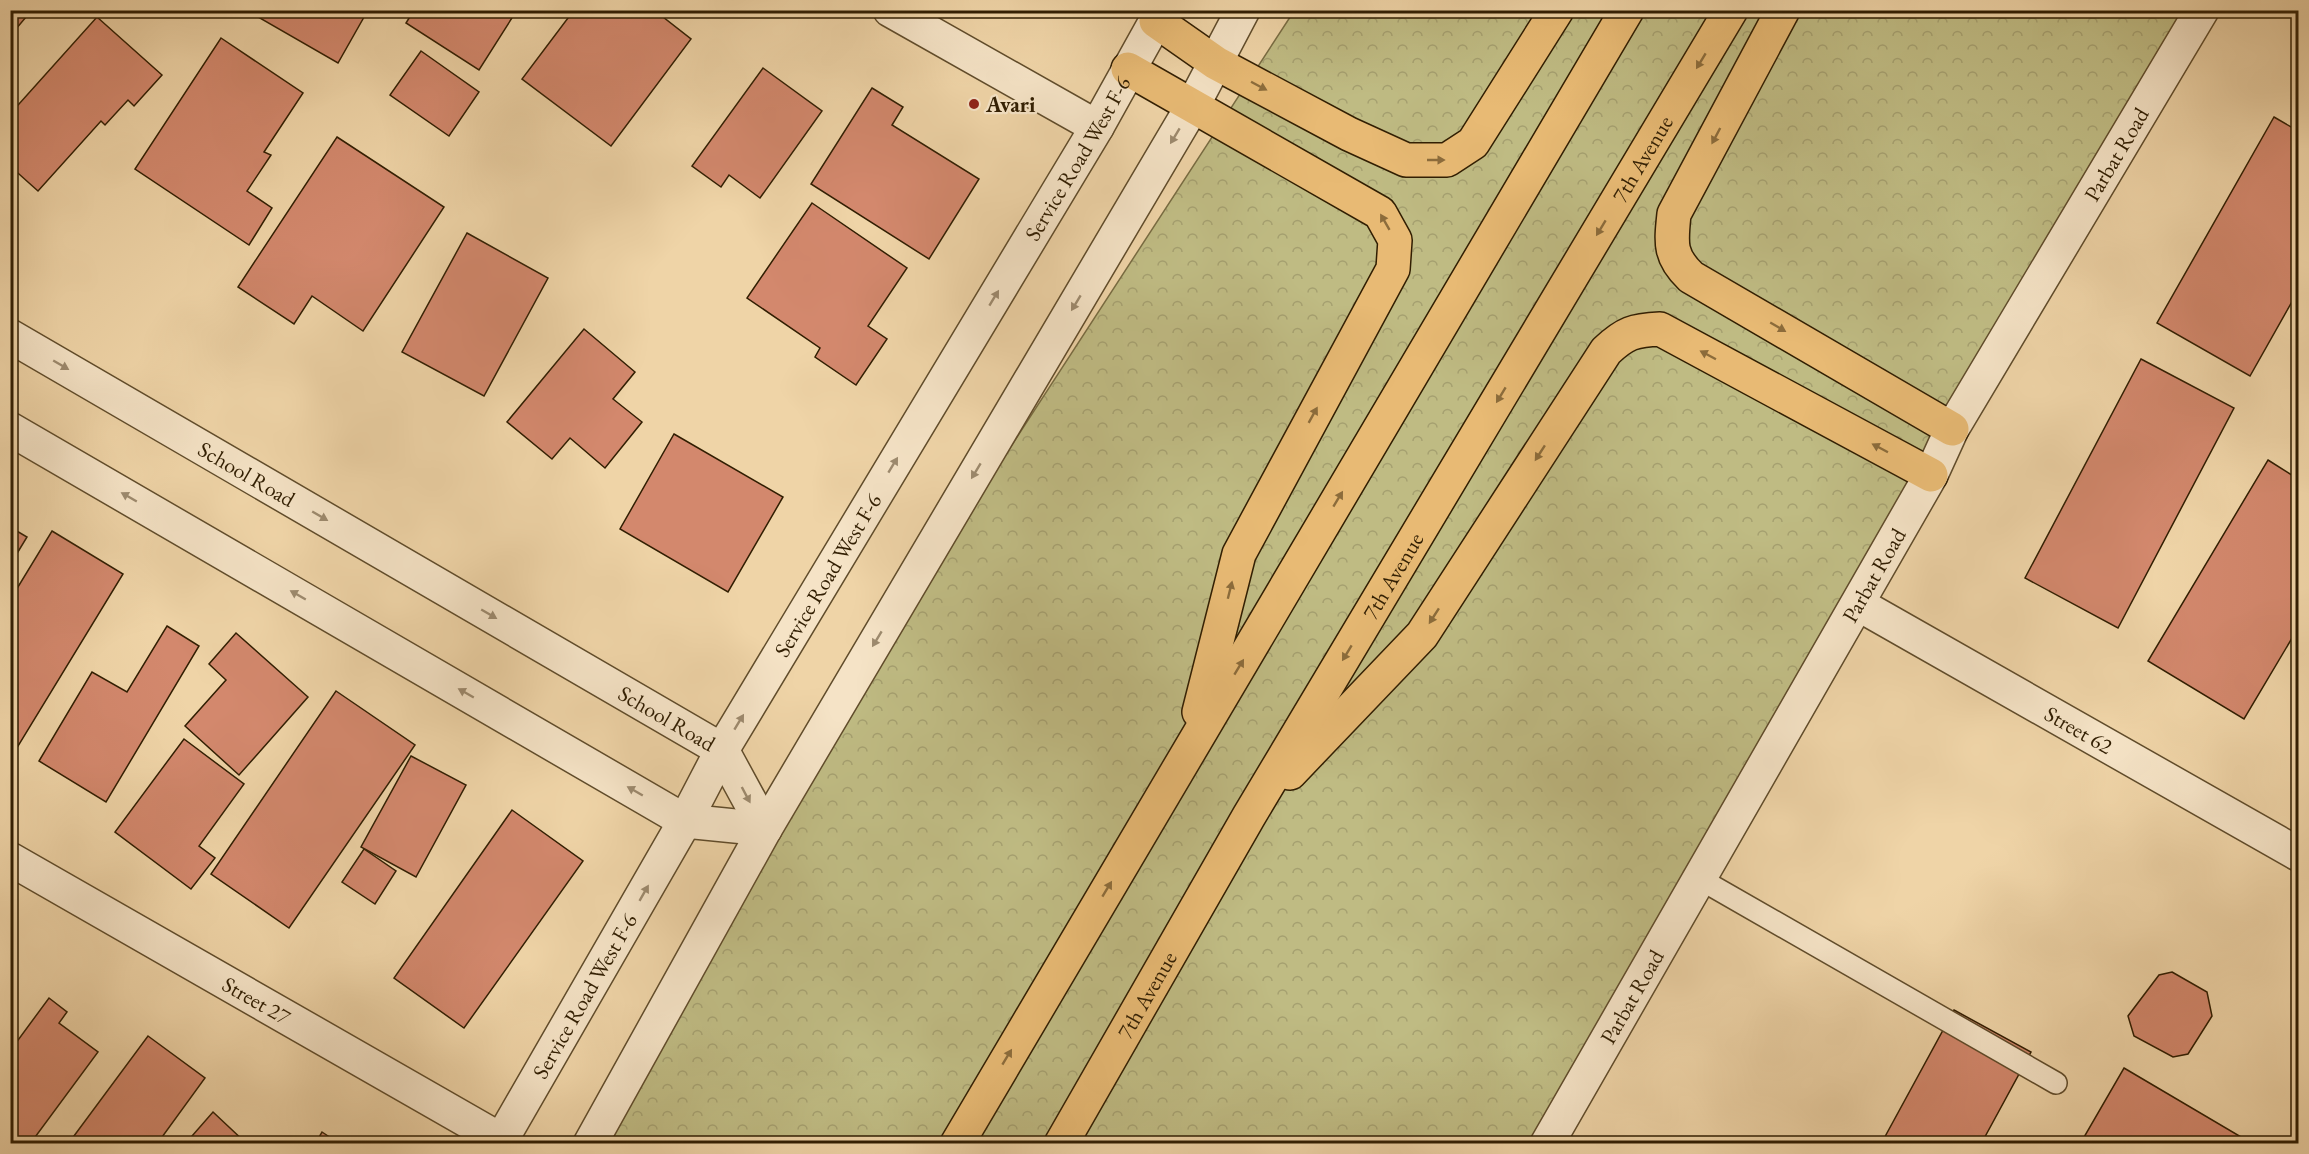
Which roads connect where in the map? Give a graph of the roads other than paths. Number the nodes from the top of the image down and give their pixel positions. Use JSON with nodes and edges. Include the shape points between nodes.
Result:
{"nodes":[{"id":1,"x":890,"y":10,"type":"edge"},
{"id":2,"x":1243,"y":10,"type":"edge"},
{"id":3,"x":1557,"y":10,"type":"edge"},
{"id":4,"x":1627,"y":10,"type":"edge"},
{"id":5,"x":1731,"y":10,"type":"edge"},
{"id":6,"x":1783,"y":10,"type":"edge"},
{"id":7,"x":2202,"y":10,"type":"edge"},
{"id":8,"x":1159,"y":16,"type":"edge"},
{"id":9,"x":1216,"y":63,"type":"junction"},
{"id":10,"x":1128,"y":69,"type":"junction"},
{"id":11,"x":1192,"y":107,"type":"junction"},
{"id":12,"x":1097,"y":126,"type":"junction"},
{"id":13,"x":10,"y":336,"type":"edge"},
{"id":14,"x":10,"y":429,"type":"edge"},
{"id":15,"x":1952,"y":429,"type":"junction"},
{"id":16,"x":1931,"y":475,"type":"junction"},
{"id":17,"x":1858,"y":604,"type":"junction"},
{"id":18,"x":1190,"y":749,"type":"junction"},
{"id":19,"x":722,"y":750,"type":"junction"},
{"id":20,"x":1249,"y":816,"type":"junction"},
{"id":21,"x":686,"y":821,"type":"junction"},
{"id":22,"x":765,"y":829,"type":"junction"},
{"id":23,"x":2298,"y":854,"type":"edge"},
{"id":24,"x":10,"y":859,"type":"edge"},
{"id":25,"x":1700,"y":879,"type":"junction"},
{"id":26,"x":2056,"y":1083,"type":"dead end"},
{"id":27,"x":500,"y":1142,"type":"edge"},
{"id":28,"x":590,"y":1143,"type":"edge"},
{"id":29,"x":957,"y":1143,"type":"edge"},
{"id":30,"x":1061,"y":1143,"type":"edge"},
{"id":31,"x":1547,"y":1143,"type":"edge"}],
"edges":[{"from":1,"to":12,"type":"street"},
{"from":2,"to":9,"type":"street"},
{"from":9,"to":3,"type":"main road","one_way":true,"via":[[1348,134],[1406,159],[1447,160],[1473,143]]},
{"from":18,"to":4,"type":"main road","one_way":true},
{"from":5,"to":20,"type":"main road","name":"7th Avenue","one_way":true},
{"from":6,"to":15,"type":"main road","one_way":true,"via":[[1674,214],[1671,242],[1678,264],[1691,277]]},
{"from":7,"to":15,"type":"street","name":"Parbat Road"},
{"from":8,"to":9,"type":"main road"},
{"from":8,"to":10,"type":"street","name":"Service Road West F-6"},
{"from":9,"to":11,"type":"street"},
{"from":10,"to":11,"type":"main road"},
{"from":10,"to":12,"type":"street","name":"Service Road West F-6"},
{"from":18,"to":11,"type":"main road","one_way":true,"via":[[1239,554],[1394,269],[1395,240],[1380,213]]},
{"from":11,"to":22,"type":"street","one_way":true},
{"from":19,"to":12,"type":"street","name":"Service Road West F-6","one_way":true},
{"from":13,"to":19,"type":"street","name":"School Road","one_way":true},
{"from":21,"to":14,"type":"street","one_way":true},
{"from":15,"to":16,"type":"street","name":"Parbat Road"},
{"from":16,"to":17,"type":"street","name":"Parbat Road"},
{"from":16,"to":20,"type":"main road","one_way":true,"via":[[1660,329],[1636,330],[1606,351],[1422,635]]},
{"from":17,"to":23,"type":"street","name":"Street 62"},
{"from":17,"to":25,"type":"street","name":"Parbat Road"},
{"from":29,"to":18,"type":"main road","one_way":true},
{"from":19,"to":21,"type":"street","name":"Service Road West F-6"},
{"from":19,"to":22,"type":"street","name":"School Road","one_way":true},
{"from":20,"to":30,"type":"main road","name":"7th Avenue"},
{"from":21,"to":22,"type":"street"},
{"from":27,"to":21,"type":"street","name":"Service Road West F-6","one_way":true},
{"from":22,"to":28,"type":"street"},
{"from":24,"to":27,"type":"street","name":"Street 27"},
{"from":25,"to":26,"type":"lane"},
{"from":25,"to":31,"type":"street","name":"Parbat Road"}]}
